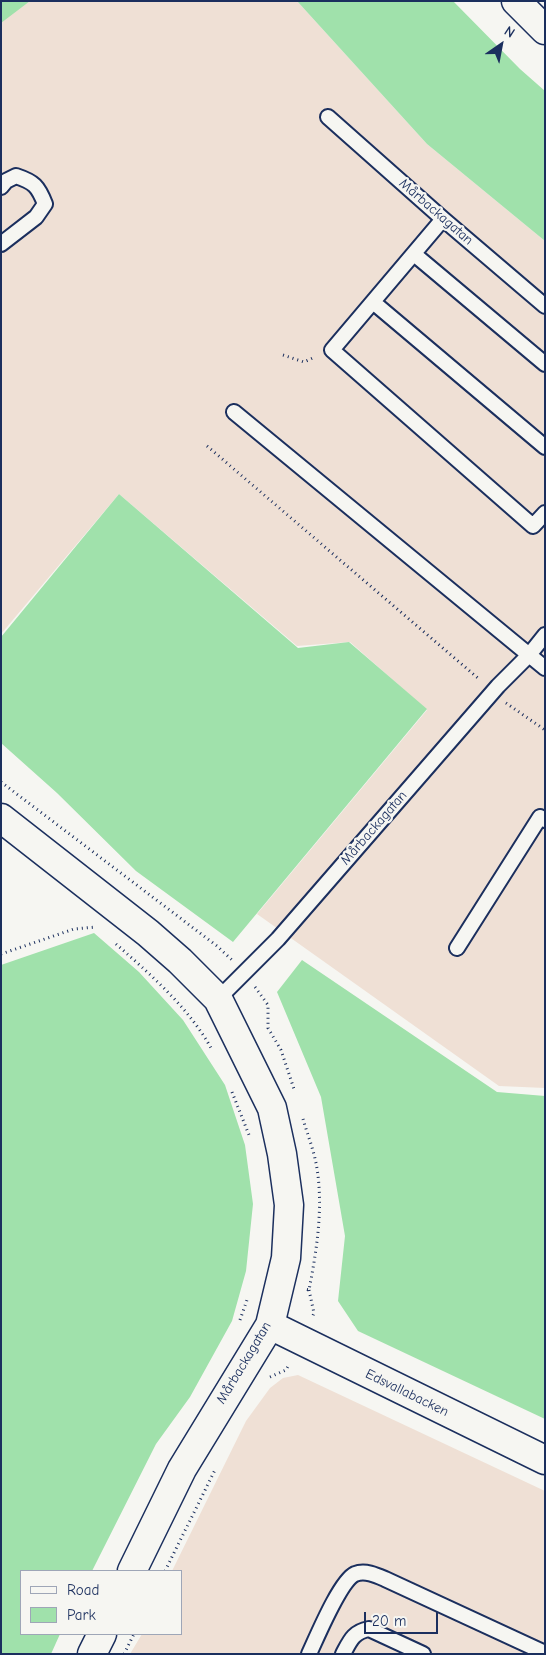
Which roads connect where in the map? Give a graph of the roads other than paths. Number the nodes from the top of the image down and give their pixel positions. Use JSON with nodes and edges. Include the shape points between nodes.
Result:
{"nodes":[{"id":1,"x":516,"y":1,"type":"edge"},
{"id":2,"x":545,"y":30,"type":"edge"},
{"id":3,"x":328,"y":117,"type":"dead end"},
{"id":4,"x":1,"y":187,"type":"edge"},
{"id":5,"x":443,"y":219,"type":"junction"},
{"id":6,"x":1,"y":244,"type":"edge"},
{"id":7,"x":414,"y":254,"type":"junction"},
{"id":8,"x":373,"y":302,"type":"junction"},
{"id":9,"x":545,"y":306,"type":"edge"},
{"id":10,"x":545,"y":364,"type":"edge"},
{"id":11,"x":234,"y":412,"type":"dead end"},
{"id":12,"x":545,"y":448,"type":"edge"},
{"id":13,"x":545,"y":513,"type":"edge"},
{"id":14,"x":545,"y":636,"type":"edge"},
{"id":15,"x":529,"y":655,"type":"junction"},
{"id":16,"x":545,"y":668,"type":"edge"},
{"id":17,"x":1,"y":818,"type":"edge"},
{"id":18,"x":545,"y":820,"type":"edge"},
{"id":19,"x":457,"y":948,"type":"dead end"},
{"id":20,"x":218,"y":999,"type":"junction"},
{"id":21,"x":270,"y":1325,"type":"junction"},
{"id":22,"x":545,"y":1460,"type":"edge"},
{"id":23,"x":132,"y":1570,"type":"edge"},
{"id":24,"x":102,"y":1635,"type":"edge"},
{"id":25,"x":545,"y":1653,"type":"edge"},
{"id":26,"x":92,"y":1654,"type":"edge"},
{"id":27,"x":309,"y":1654,"type":"edge"},
{"id":28,"x":343,"y":1654,"type":"edge"},
{"id":29,"x":423,"y":1654,"type":"edge"}],
"edges":[{"from":1,"to":2,"type":"main road"},
{"from":3,"to":5,"type":"lane","name":"Mårbackagatan"},
{"from":4,"to":6,"type":"lane","via":[[16,176],[31,181],[45,204],[36,217]]},
{"from":5,"to":7,"type":"lane"},
{"from":5,"to":9,"type":"lane","name":"Mårbackagatan"},
{"from":7,"to":8,"type":"lane"},
{"from":7,"to":10,"type":"lane"},
{"from":8,"to":12,"type":"lane"},
{"from":8,"to":13,"type":"lane","via":[[332,350],[534,526]]},
{"from":11,"to":15,"type":"lane"},
{"from":14,"to":15,"type":"lane","name":"Mårbackagatan"},
{"from":15,"to":16,"type":"lane"},
{"from":15,"to":20,"type":"lane","name":"Mårbackagatan","via":[[493,691],[278,939]]},
{"from":17,"to":20,"type":"main road","name":"Mårbackagatan","via":[[148,933]]},
{"from":18,"to":19,"type":"lane","via":[[540,817]]},
{"from":20,"to":21,"type":"main road","name":"Mårbackagatan","via":[[272,1108],[278,1136],[289,1205],[286,1258]]},
{"from":21,"to":22,"type":"main road","name":"Edsvallabacken"},
{"from":21,"to":23,"type":"main road","name":"Mårbackagatan","via":[[182,1469]]},
{"from":24,"to":26,"type":"main road"},
{"from":25,"to":27,"type":"lane","via":[[368,1573],[355,1574],[342,1586]]},
{"from":28,"to":29,"type":"lane","via":[[352,1637],[360,1630],[369,1629]]}]}
